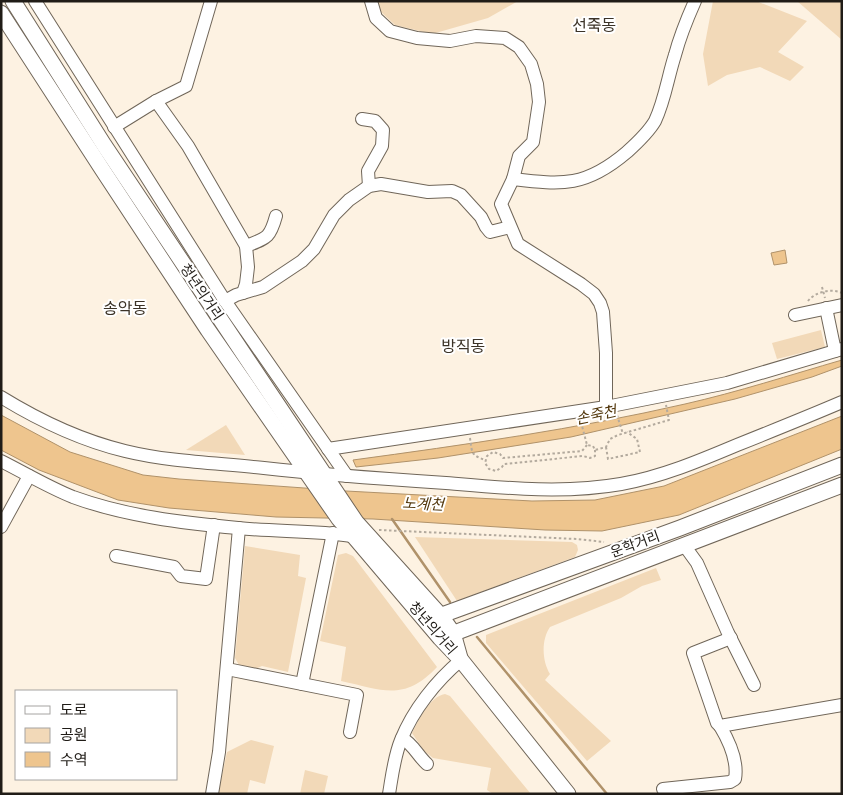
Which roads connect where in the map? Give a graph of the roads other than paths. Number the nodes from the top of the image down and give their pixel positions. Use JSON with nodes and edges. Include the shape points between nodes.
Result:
{"nodes":[{"id":1,"x":12,"y":1,"type":"edge"},
{"id":2,"x":35,"y":1,"type":"edge"},
{"id":3,"x":211,"y":1,"type":"edge"},
{"id":4,"x":371,"y":1,"type":"edge"},
{"id":5,"x":696,"y":1,"type":"edge"},
{"id":6,"x":1,"y":13,"type":"edge"},
{"id":7,"x":156,"y":101,"type":"junction"},
{"id":8,"x":362,"y":119,"type":"dead end"},
{"id":9,"x":114,"y":127,"type":"junction"},
{"id":10,"x":513,"y":179,"type":"junction"},
{"id":11,"x":368,"y":186,"type":"junction"},
{"id":12,"x":276,"y":216,"type":"dead end"},
{"id":13,"x":510,"y":227,"type":"junction"},
{"id":14,"x":246,"y":246,"type":"junction"},
{"id":15,"x":243,"y":293,"type":"junction"},
{"id":16,"x":225,"y":301,"type":"junction"},
{"id":17,"x":842,"y":305,"type":"edge"},
{"id":18,"x":826,"y":308,"type":"junction"},
{"id":19,"x":800,"y":314,"type":"road end"},
{"id":20,"x":838,"y":350,"type":"edge"},
{"id":21,"x":1,"y":397,"type":"edge"},
{"id":22,"x":842,"y":402,"type":"edge"},
{"id":23,"x":606,"y":407,"type":"junction"},
{"id":24,"x":328,"y":449,"type":"junction"},
{"id":25,"x":1,"y":461,"type":"edge"},
{"id":26,"x":842,"y":465,"type":"edge"},
{"id":27,"x":29,"y":476,"type":"junction"},
{"id":28,"x":347,"y":476,"type":"junction"},
{"id":29,"x":319,"y":479,"type":"junction"},
{"id":30,"x":842,"y":485,"type":"edge"},
{"id":31,"x":214,"y":525,"type":"junction"},
{"id":32,"x":336,"y":526,"type":"junction"},
{"id":33,"x":1,"y":527,"type":"edge"},
{"id":34,"x":239,"y":528,"type":"junction"},
{"id":35,"x":354,"y":529,"type":"junction"},
{"id":36,"x":684,"y":545,"type":"junction"},
{"id":37,"x":116,"y":556,"type":"dead end"},
{"id":38,"x":434,"y":618,"type":"junction"},
{"id":39,"x":446,"y":636,"type":"junction"},
{"id":40,"x":730,"y":638,"type":"junction"},
{"id":41,"x":461,"y":660,"type":"junction"},
{"id":42,"x":227,"y":669,"type":"junction"},
{"id":43,"x":302,"y":684,"type":"junction"},
{"id":44,"x":754,"y":685,"type":"dead end"},
{"id":45,"x":842,"y":705,"type":"edge"},
{"id":46,"x":720,"y":726,"type":"junction"},
{"id":47,"x":350,"y":732,"type":"dead end"},
{"id":48,"x":402,"y":738,"type":"junction"},
{"id":49,"x":427,"y":764,"type":"dead end"},
{"id":50,"x":663,"y":788,"type":"dead end"},
{"id":51,"x":212,"y":794,"type":"edge"},
{"id":52,"x":389,"y":794,"type":"edge"},
{"id":53,"x":568,"y":794,"type":"edge"}],
"edges":[{"from":1,"to":29,"type":"main road","name":"청년의거리"},
{"from":2,"to":9,"type":"street"},
{"from":3,"to":7,"type":"street","via":[[186,86]]},
{"from":4,"to":10,"type":"street","via":[[376,18],[390,31],[450,41],[476,36],[505,38],[519,47],[531,64],[539,102],[533,142],[519,156]]},
{"from":5,"to":10,"type":"street","via":[[682,31],[654,122],[641,140],[593,176],[546,183]]},
{"from":6,"to":29,"type":"main road","name":"청년의거리","via":[[208,330]]},
{"from":7,"to":9,"type":"street"},
{"from":7,"to":14,"type":"street","via":[[188,146]]},
{"from":8,"to":11,"type":"street","via":[[375,121],[383,130],[382,146],[368,171]]},
{"from":9,"to":16,"type":"street"},
{"from":10,"to":13,"type":"street","via":[[501,204]]},
{"from":11,"to":13,"type":"street","via":[[381,184],[428,192],[452,191],[461,195],[490,232]]},
{"from":11,"to":15,"type":"street","via":[[334,214],[314,249],[302,261],[263,287]]},
{"from":12,"to":14,"type":"street","via":[[271,232],[262,240]]},
{"from":13,"to":23,"type":"street","via":[[518,244],[581,284],[600,303],[606,353]]},
{"from":14,"to":15,"type":"street","via":[[248,267]]},
{"from":15,"to":16,"type":"street"},
{"from":16,"to":24,"type":"street"},
{"from":17,"to":18,"type":"street"},
{"from":18,"to":19,"type":"street"},
{"from":18,"to":20,"type":"street"},
{"from":20,"to":23,"type":"street","via":[[727,383]]},
{"from":21,"to":29,"type":"street","via":[[65,431],[125,451]]},
{"from":22,"to":28,"type":"street","via":[[712,456],[610,486],[560,489],[500,487]]},
{"from":23,"to":24,"type":"street"},
{"from":24,"to":28,"type":"street"},
{"from":25,"to":27,"type":"street"},
{"from":26,"to":38,"type":"main road","name":"운학거리"},
{"from":27,"to":31,"type":"street","via":[[92,503],[129,513]]},
{"from":27,"to":33,"type":"street"},
{"from":28,"to":29,"type":"street"},
{"from":29,"to":32,"type":"main road","name":"청년의거리"},
{"from":29,"to":35,"type":"main road","name":"청년의거리"},
{"from":30,"to":36,"type":"main road","name":"운학거리"},
{"from":31,"to":34,"type":"street"},
{"from":31,"to":37,"type":"street","via":[[206,579],[181,576],[174,566]]},
{"from":32,"to":34,"type":"street"},
{"from":32,"to":35,"type":"main road","name":"청년의거리"},
{"from":32,"to":43,"type":"street"},
{"from":34,"to":42,"type":"street"},
{"from":35,"to":38,"type":"main road","name":"청년의거리"},
{"from":36,"to":39,"type":"main road","name":"운학거리"},
{"from":36,"to":40,"type":"street","via":[[697,563]]},
{"from":38,"to":39,"type":"main road","name":"청년의거리"},
{"from":39,"to":41,"type":"main road","name":"청년의거리"},
{"from":40,"to":44,"type":"street"},
{"from":40,"to":46,"type":"street","via":[[693,654]]},
{"from":41,"to":48,"type":"street","via":[[428,696]]},
{"from":41,"to":53,"type":"main road","name":"청년의거리"},
{"from":42,"to":43,"type":"street"},
{"from":42,"to":51,"type":"street","via":[[220,752]]},
{"from":43,"to":47,"type":"street","via":[[357,695]]},
{"from":45,"to":46,"type":"street"},
{"from":46,"to":50,"type":"street","via":[[733,756],[735,780]]},
{"from":48,"to":49,"type":"street"},
{"from":48,"to":52,"type":"street"}]}
